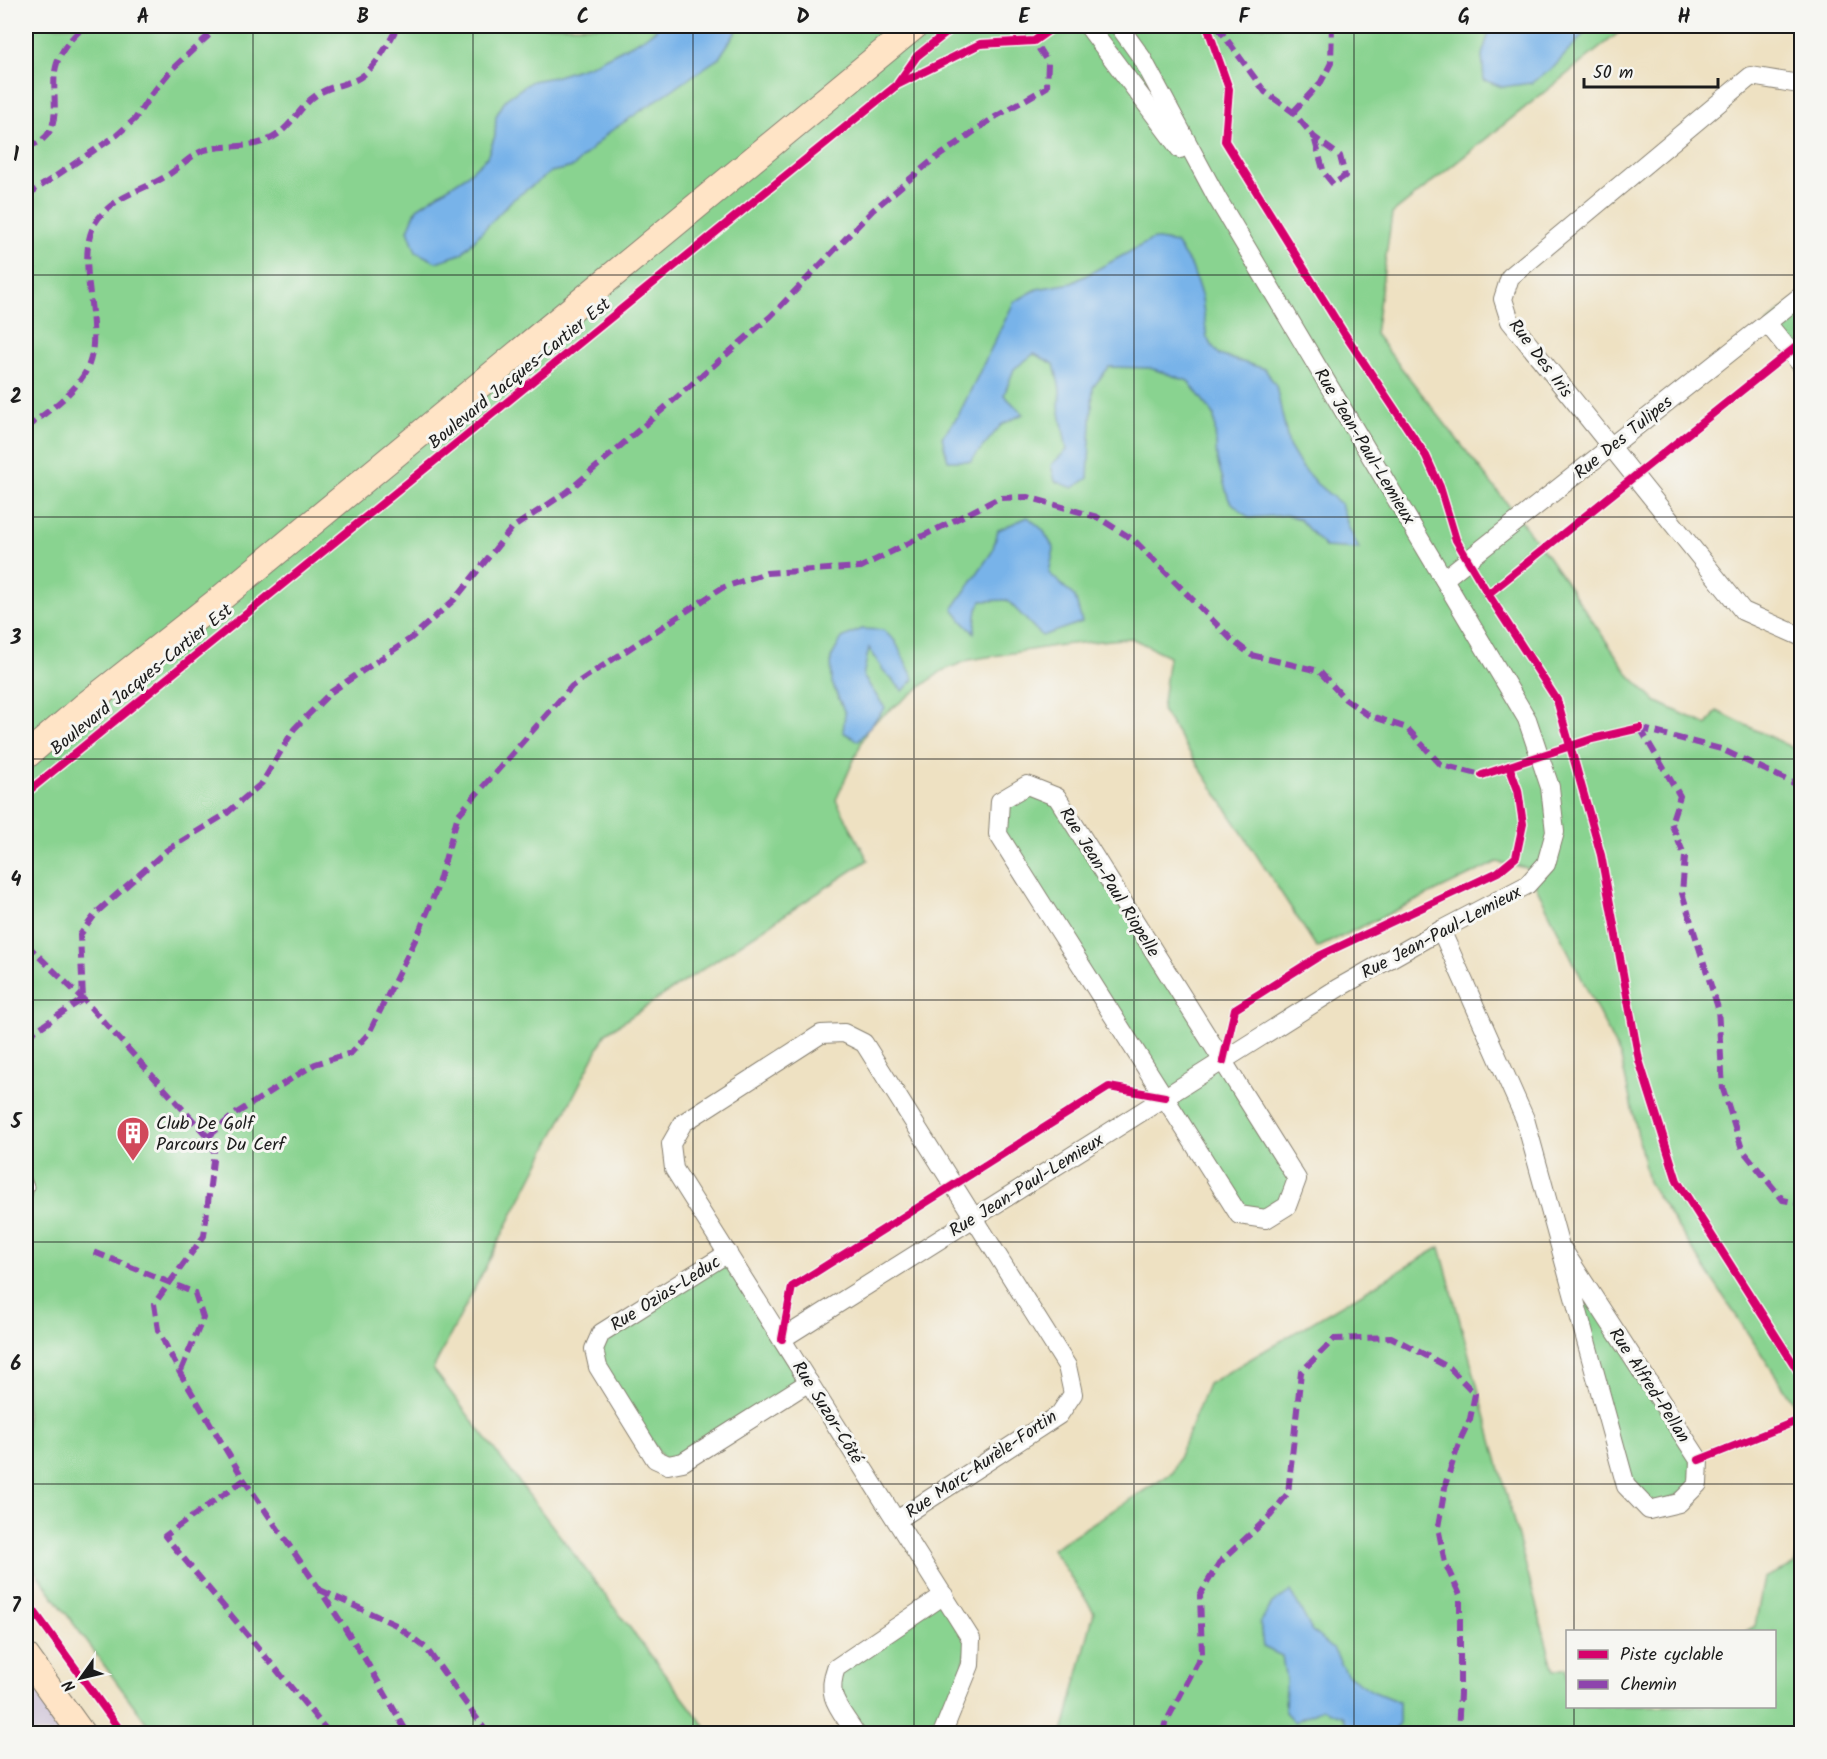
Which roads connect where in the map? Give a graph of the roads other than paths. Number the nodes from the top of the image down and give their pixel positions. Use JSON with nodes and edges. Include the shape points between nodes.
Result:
{"nodes":[{"id":1,"x":915,"y":26,"type":"edge"},
{"id":2,"x":1088,"y":26,"type":"edge"},
{"id":3,"x":1119,"y":26,"type":"edge"},
{"id":4,"x":1802,"y":87,"type":"edge"},
{"id":5,"x":1217,"y":198,"type":"junction"},
{"id":6,"x":1802,"y":295,"type":"edge"},
{"id":7,"x":1767,"y":322,"type":"junction"},
{"id":8,"x":1802,"y":366,"type":"edge"},
{"id":9,"x":1611,"y":447,"type":"junction"},
{"id":10,"x":1444,"y":579,"type":"junction"},
{"id":11,"x":1802,"y":637,"type":"edge"},
{"id":12,"x":83,"y":707,"type":"junction"},
{"id":13,"x":26,"y":747,"type":"edge"},
{"id":14,"x":26,"y":756,"type":"edge"},
{"id":15,"x":1441,"y":930,"type":"junction"},
{"id":16,"x":1223,"y":1061,"type":"junction"},
{"id":17,"x":1165,"y":1097,"type":"junction"},
{"id":18,"x":675,"y":1169,"type":"joint"},
{"id":19,"x":26,"y":1179,"type":"edge"},
{"id":20,"x":26,"y":1200,"type":"edge"},
{"id":21,"x":974,"y":1218,"type":"junction"},
{"id":22,"x":1563,"y":1250,"type":"junction"},
{"id":23,"x":728,"y":1253,"type":"junction"},
{"id":24,"x":782,"y":1339,"type":"junction"},
{"id":25,"x":809,"y":1382,"type":"junction"},
{"id":26,"x":897,"y":1520,"type":"junction"},
{"id":27,"x":944,"y":1595,"type":"junction"},
{"id":28,"x":26,"y":1656,"type":"edge"},
{"id":29,"x":82,"y":1734,"type":"edge"},
{"id":30,"x":856,"y":1734,"type":"edge"},
{"id":31,"x":942,"y":1734,"type":"edge"}],
"edges":[{"from":1,"to":12,"type":"main road","name":"Boulevard Jacques-Cartier Est","via":[[215,603]]},
{"from":2,"to":5,"type":"street","name":"Rue Jean-Paul-Lemieux"},
{"from":3,"to":5,"type":"street","name":"Rue Jean-Paul-Lemieux","via":[[1142,58]]},
{"from":4,"to":9,"type":"street","name":"Rue Des Iris","via":[[1751,76],[1510,277],[1503,299],[1510,321]]},
{"from":5,"to":10,"type":"street","name":"Rue Jean-Paul-Lemieux"},
{"from":6,"to":7,"type":"street","name":"Rue Des Tulipes"},
{"from":7,"to":8,"type":"street"},
{"from":7,"to":9,"type":"street","name":"Rue Des Tulipes"},
{"from":9,"to":10,"type":"street","name":"Rue Des Tulipes"},
{"from":9,"to":11,"type":"street","name":"Rue Des Iris","via":[[1743,611]]},
{"from":10,"to":15,"type":"street","name":"Rue Jean-Paul-Lemieux","via":[[1527,719],[1550,787],[1555,832],[1546,864],[1527,885]]},
{"from":12,"to":13,"type":"main road","name":"Boulevard Jacques-Cartier Est"},
{"from":12,"to":14,"type":"main road","name":"Boulevard Jacques-Cartier Est"},
{"from":15,"to":16,"type":"street","name":"Rue Jean-Paul-Lemieux","via":[[1338,988]]},
{"from":15,"to":22,"type":"street","name":"Rue Alfred-Pellan","via":[[1525,1119]]},
{"from":16,"to":17,"type":"street","name":"Rue Jean-Paul-Lemieux"},
{"from":16,"to":17,"type":"street","name":"Rue Jean-Paul Riopelle","via":[[1297,1179],[1287,1206],[1274,1215],[1266,1219],[1239,1215]]},
{"from":16,"to":17,"type":"street","name":"Rue Jean-Paul Riopelle","via":[[1057,797],[1027,785],[1000,801],[998,834]]},
{"from":17,"to":21,"type":"street","name":"Rue Jean-Paul-Lemieux"},
{"from":18,"to":21,"type":"street","name":"Rue Marc-Aurèle-Fortin","via":[[672,1144],[683,1123],[821,1034],[844,1033],[864,1043]]},
{"from":18,"to":23,"type":"street","name":"Rue Suzor-Côté"},
{"from":19,"to":20,"type":"lane"},
{"from":21,"to":24,"type":"street","name":"Rue Jean-Paul-Lemieux"},
{"from":21,"to":26,"type":"street","name":"Rue Marc-Aurèle-Fortin","via":[[1067,1366],[1073,1394],[1059,1415]]},
{"from":22,"to":22,"type":"street","name":"Rue Alfred-Pellan","via":[[1626,1486],[1649,1510],[1679,1503],[1698,1484],[1699,1460]]},
{"from":23,"to":24,"type":"street","name":"Rue Suzor-Côté"},
{"from":23,"to":25,"type":"street","name":"Rue Ozias-Leduc","via":[[601,1333],[594,1349],[598,1367],[655,1459],[668,1465],[683,1462]]},
{"from":24,"to":25,"type":"street","name":"Rue Suzor-Côté"},
{"from":25,"to":26,"type":"street","name":"Rue Suzor-Côté"},
{"from":26,"to":27,"type":"street","name":"Rue Suzor-Côté"},
{"from":27,"to":30,"type":"street","via":[[836,1668],[831,1683],[833,1697]]},
{"from":27,"to":31,"type":"street","name":"Rue Suzor-Côté","via":[[971,1639],[970,1665]]},
{"from":28,"to":29,"type":"main road"}]}
